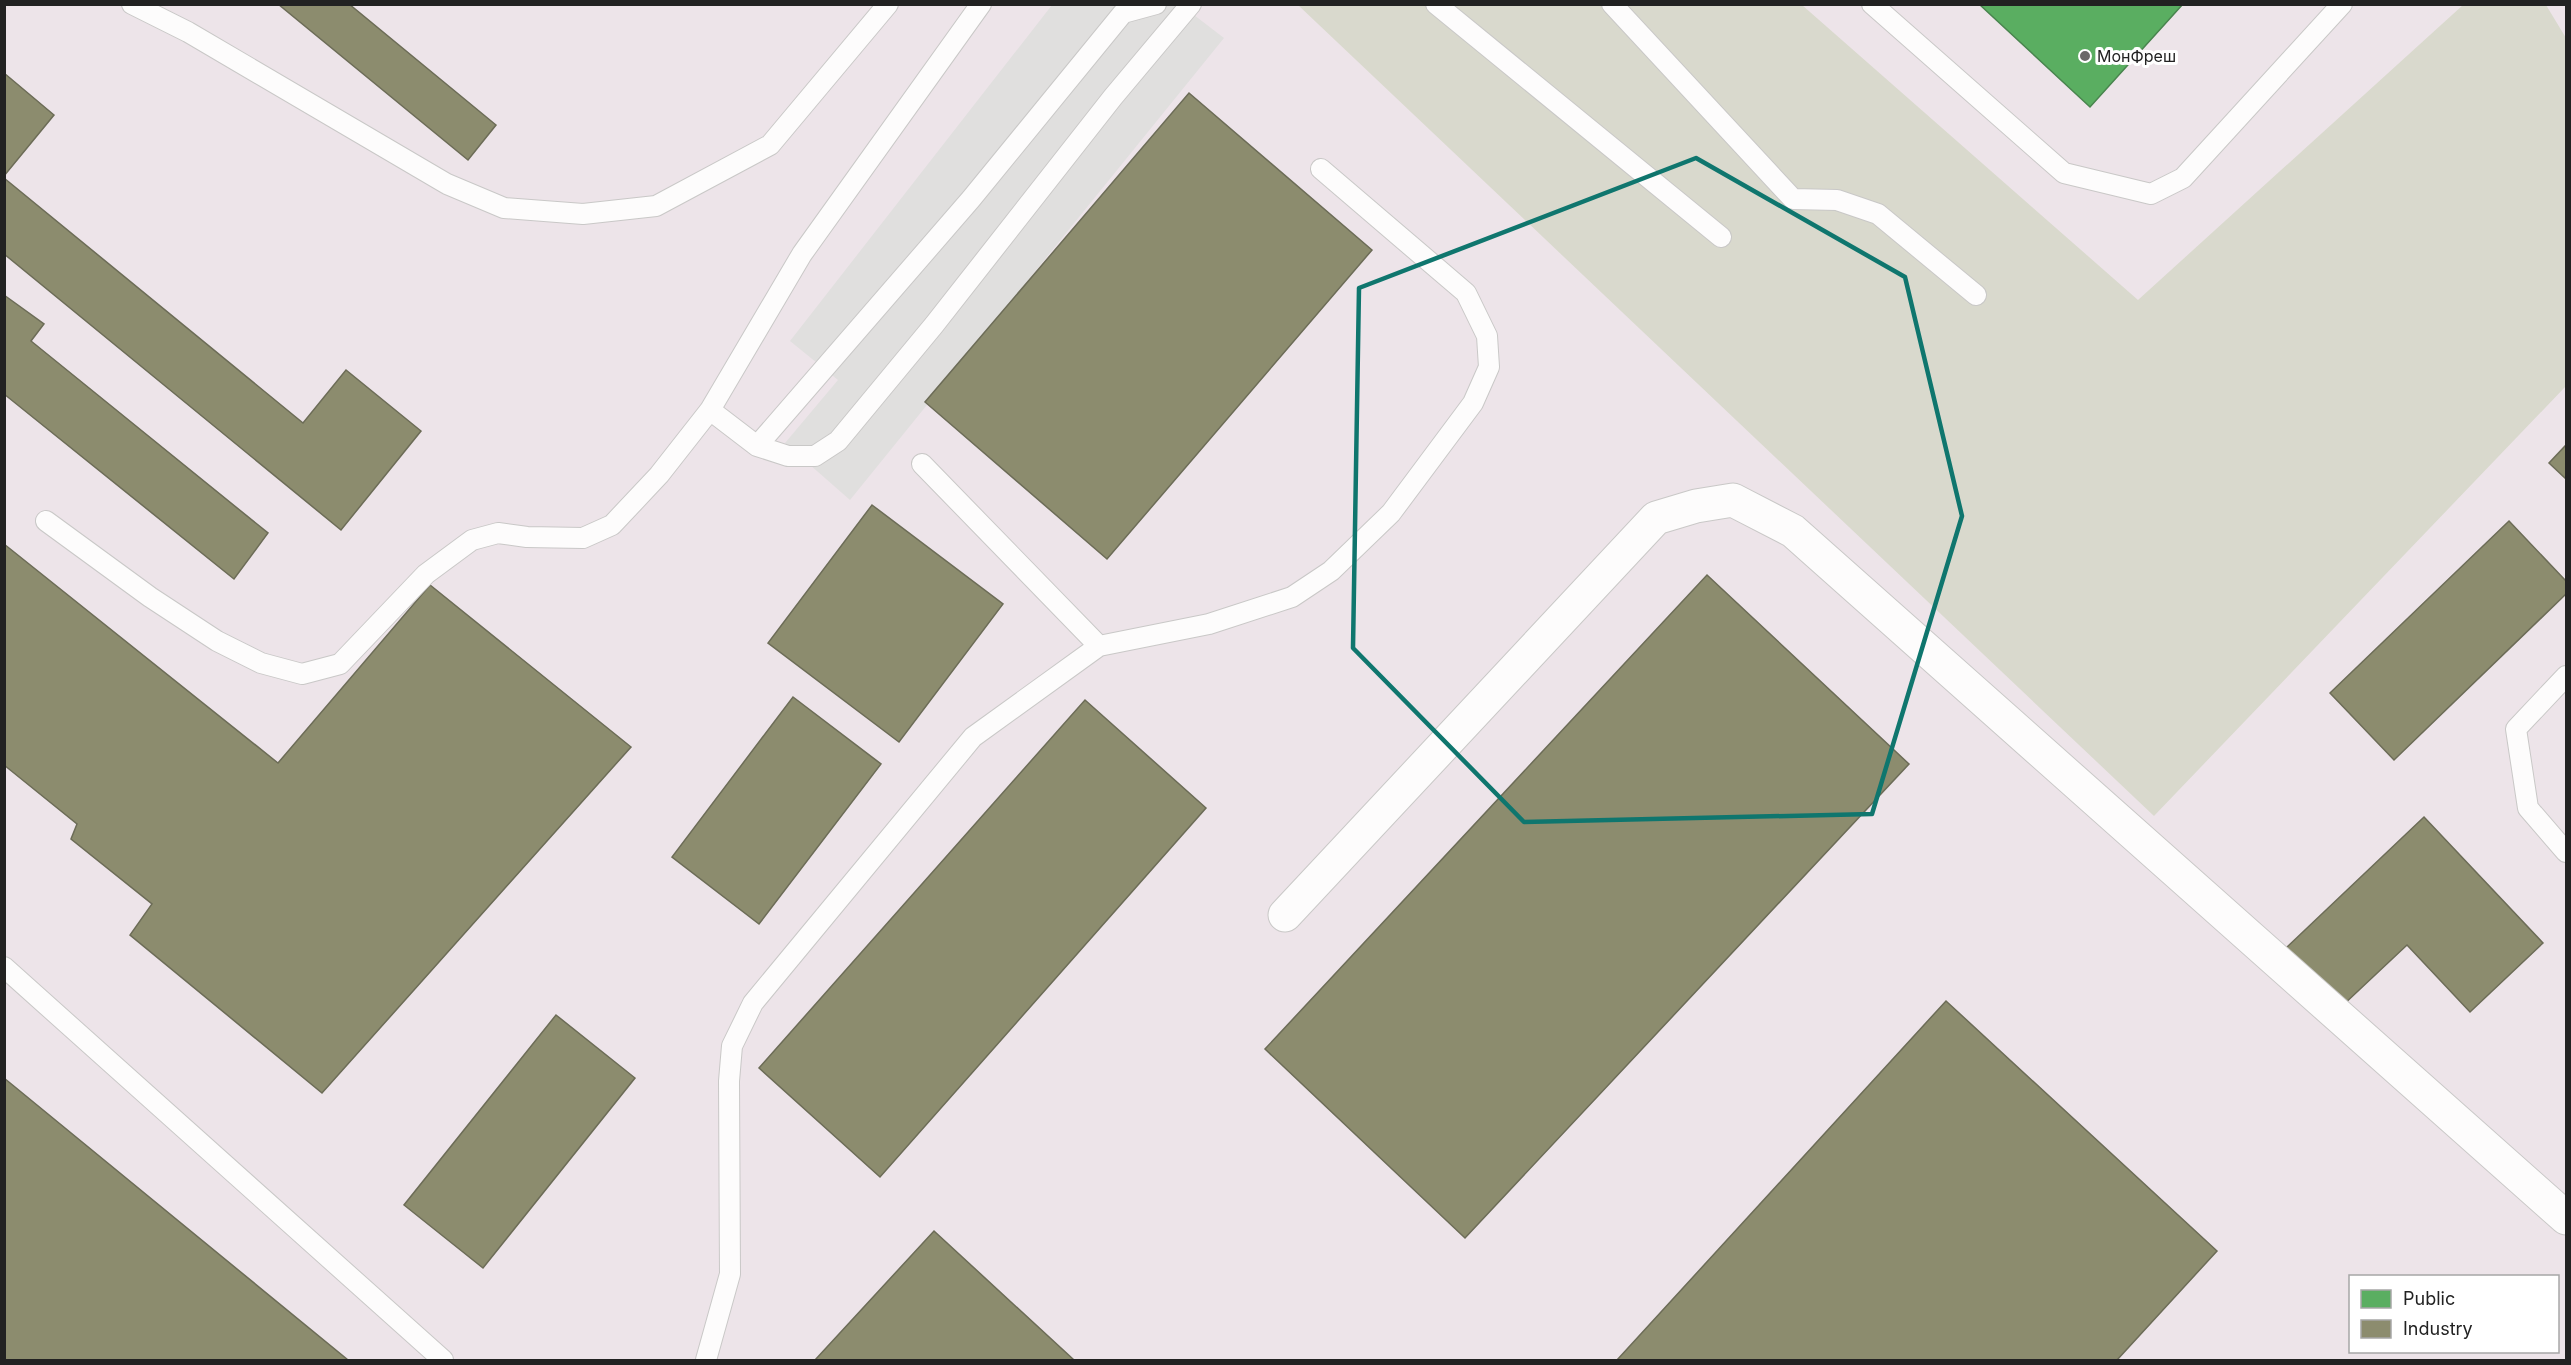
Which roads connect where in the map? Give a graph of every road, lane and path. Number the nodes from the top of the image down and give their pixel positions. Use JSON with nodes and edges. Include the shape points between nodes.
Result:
{"nodes":[{"id":1,"x":132,"y":4,"type":"edge"},
{"id":2,"x":888,"y":4,"type":"edge"},
{"id":3,"x":981,"y":4,"type":"edge"},
{"id":4,"x":1156,"y":4,"type":"edge"},
{"id":5,"x":1191,"y":4,"type":"edge"},
{"id":6,"x":1436,"y":4,"type":"edge"},
{"id":7,"x":1612,"y":4,"type":"edge"},
{"id":8,"x":1872,"y":4,"type":"edge"},
{"id":9,"x":2342,"y":4,"type":"edge"},
{"id":10,"x":1321,"y":169,"type":"dead end"},
{"id":11,"x":1721,"y":237,"type":"dead end"},
{"id":12,"x":1976,"y":295,"type":"dead end"},
{"id":13,"x":710,"y":410,"type":"junction"},
{"id":14,"x":757,"y":446,"type":"junction"},
{"id":15,"x":922,"y":464,"type":"dead end"},
{"id":16,"x":46,"y":521,"type":"dead end"},
{"id":17,"x":1099,"y":646,"type":"junction"},
{"id":18,"x":2566,"y":676,"type":"edge"},
{"id":19,"x":2566,"y":852,"type":"edge"},
{"id":20,"x":1285,"y":915,"type":"dead end"},
{"id":21,"x":4,"y":967,"type":"edge"},
{"id":22,"x":2566,"y":1218,"type":"edge"},
{"id":23,"x":443,"y":1360,"type":"edge"},
{"id":24,"x":706,"y":1360,"type":"edge"}],
"edges":[{"from":1,"to":2,"type":"lane","via":[[188,32],[447,184],[504,208],[583,214],[656,207],[770,146]]},
{"from":3,"to":13,"type":"lane","via":[[802,254]]},
{"from":4,"to":14,"type":"lane","via":[[1123,13],[971,199]]},
{"from":5,"to":14,"type":"lane","via":[[838,441],[815,456],[788,456]]},
{"from":6,"to":11,"type":"lane"},
{"from":7,"to":12,"type":"lane","via":[[1792,199],[1837,200],[1878,214]]},
{"from":8,"to":9,"type":"lane","via":[[2064,173],[2151,194],[2183,178]]},
{"from":10,"to":17,"type":"lane","via":[[1466,293],[1487,336],[1489,367],[1473,403],[1390,513],[1331,571],[1292,597],[1209,624]]},
{"from":13,"to":14,"type":"lane"},
{"from":13,"to":16,"type":"lane","via":[[659,475],[612,525],[583,538],[498,533],[472,540],[426,574],[340,664],[302,674],[261,663],[217,641]]},
{"from":15,"to":17,"type":"lane"},
{"from":17,"to":24,"type":"lane","via":[[973,737],[753,1003],[732,1046],[730,1274]]},
{"from":18,"to":19,"type":"lane","via":[[2516,729],[2528,808]]},
{"from":20,"to":22,"type":"street","via":[[1656,518],[1733,500],[1793,531]]},
{"from":21,"to":23,"type":"lane"}]}
